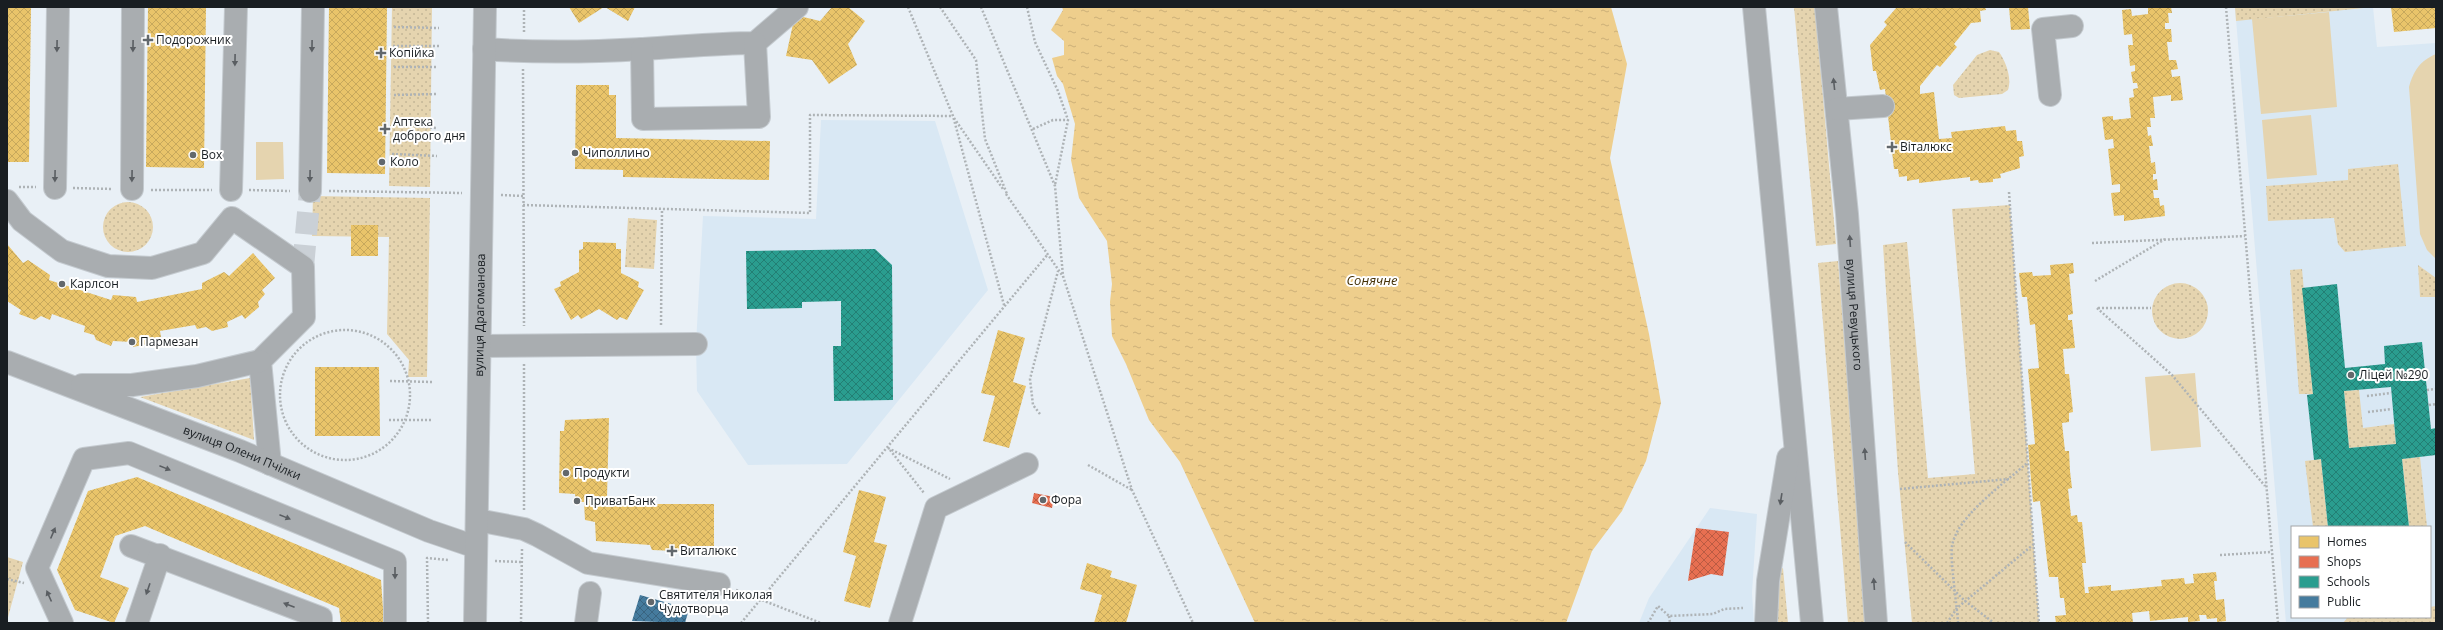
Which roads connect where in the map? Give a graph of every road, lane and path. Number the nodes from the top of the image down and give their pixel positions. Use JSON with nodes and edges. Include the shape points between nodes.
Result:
{"nodes":[{"id":1,"x":58,"y":7,"type":"edge"},
{"id":2,"x":133,"y":7,"type":"edge"},
{"id":3,"x":236,"y":7,"type":"edge"},
{"id":4,"x":312,"y":7,"type":"edge"},
{"id":5,"x":485,"y":7,"type":"edge"},
{"id":6,"x":524,"y":7,"type":"edge"},
{"id":7,"x":797,"y":7,"type":"edge"},
{"id":8,"x":908,"y":7,"type":"edge"},
{"id":9,"x":940,"y":7,"type":"edge"},
{"id":10,"x":981,"y":7,"type":"edge"},
{"id":11,"x":1027,"y":7,"type":"edge"},
{"id":12,"x":1754,"y":7,"type":"edge"},
{"id":13,"x":1826,"y":7,"type":"edge"},
{"id":14,"x":2226,"y":7,"type":"edge"},
{"id":15,"x":2072,"y":26,"type":"dead end"},
{"id":16,"x":394,"y":27,"type":"dead end"},
{"id":17,"x":439,"y":28,"type":"dead end"},
{"id":18,"x":755,"y":43,"type":"junction"},
{"id":19,"x":393,"y":46,"type":"dead end"},
{"id":20,"x":439,"y":46,"type":"dead end"},
{"id":21,"x":484,"y":49,"type":"junction"},
{"id":22,"x":642,"y":49,"type":"junction"},
{"id":23,"x":523,"y":52,"type":"junction"},
{"id":24,"x":394,"y":67,"type":"dead end"},
{"id":25,"x":438,"y":67,"type":"dead end"},
{"id":26,"x":438,"y":94,"type":"dead end"},
{"id":27,"x":2050,"y":94,"type":"dead end"},
{"id":28,"x":394,"y":95,"type":"dead end"},
{"id":29,"x":1883,"y":106,"type":"dead end"},
{"id":30,"x":1837,"y":109,"type":"junction"},
{"id":31,"x":953,"y":116,"type":"junction"},
{"id":32,"x":1068,"y":120,"type":"junction"},
{"id":33,"x":394,"y":125,"type":"dead end"},
{"id":34,"x":437,"y":128,"type":"dead end"},
{"id":35,"x":1033,"y":129,"type":"junction"},
{"id":36,"x":392,"y":154,"type":"dead end"},
{"id":37,"x":437,"y":156,"type":"dead end"},
{"id":38,"x":1055,"y":186,"type":"junction"},
{"id":39,"x":55,"y":188,"type":"junction"},
{"id":40,"x":132,"y":190,"type":"junction"},
{"id":41,"x":231,"y":190,"type":"junction"},
{"id":42,"x":310,"y":191,"type":"junction"},
{"id":43,"x":436,"y":191,"type":"dead end"},
{"id":44,"x":2009,"y":192,"type":"dead end"},
{"id":45,"x":10,"y":194,"type":"edge"},
{"id":46,"x":1007,"y":194,"type":"junction"},
{"id":47,"x":523,"y":205,"type":"junction"},
{"id":48,"x":662,"y":209,"type":"junction"},
{"id":49,"x":2245,"y":236,"type":"junction"},
{"id":50,"x":2165,"y":239,"type":"junction"},
{"id":51,"x":2092,"y":243,"type":"dead end"},
{"id":52,"x":1048,"y":254,"type":"junction"},
{"id":53,"x":1059,"y":270,"type":"junction"},
{"id":54,"x":1063,"y":276,"type":"junction"},
{"id":55,"x":2095,"y":281,"type":"dead end"},
{"id":56,"x":1004,"y":306,"type":"junction"},
{"id":57,"x":2151,"y":308,"type":"dead end"},
{"id":58,"x":661,"y":344,"type":"junction"},
{"id":59,"x":696,"y":344,"type":"dead end"},
{"id":60,"x":481,"y":346,"type":"junction"},
{"id":61,"x":524,"y":347,"type":"junction"},
{"id":62,"x":260,"y":361,"type":"junction"},
{"id":63,"x":7,"y":362,"type":"edge"},
{"id":64,"x":390,"y":381,"type":"dead end"},
{"id":65,"x":408,"y":381,"type":"junction"},
{"id":66,"x":433,"y":382,"type":"dead end"},
{"id":67,"x":67,"y":385,"type":"junction"},
{"id":68,"x":2427,"y":390,"type":"dead end"},
{"id":69,"x":2436,"y":390,"type":"edge"},
{"id":70,"x":2391,"y":394,"type":"dead end"},
{"id":71,"x":2367,"y":396,"type":"dead end"},
{"id":72,"x":2436,"y":404,"type":"edge"},
{"id":73,"x":2428,"y":405,"type":"dead end"},
{"id":74,"x":2392,"y":409,"type":"dead end"},
{"id":75,"x":2368,"y":412,"type":"dead end"},
{"id":76,"x":1040,"y":414,"type":"dead end"},
{"id":77,"x":389,"y":420,"type":"dead end"},
{"id":78,"x":406,"y":420,"type":"junction"},
{"id":79,"x":432,"y":420,"type":"dead end"},
{"id":80,"x":1793,"y":433,"type":"junction"},
{"id":81,"x":888,"y":448,"type":"junction"},
{"id":82,"x":2028,"y":463,"type":"junction"},
{"id":83,"x":270,"y":464,"type":"junction"},
{"id":84,"x":1027,"y":464,"type":"dead end"},
{"id":85,"x":1088,"y":465,"type":"dead end"},
{"id":86,"x":2009,"y":479,"type":"junction"},
{"id":87,"x":2265,"y":486,"type":"junction"},
{"id":88,"x":1900,"y":489,"type":"dead end"},
{"id":89,"x":972,"y":490,"type":"junction"},
{"id":90,"x":1132,"y":490,"type":"junction"},
{"id":91,"x":936,"y":508,"type":"junction"},
{"id":92,"x":477,"y":520,"type":"junction"},
{"id":93,"x":524,"y":530,"type":"junction"},
{"id":94,"x":1905,"y":542,"type":"dead end"},
{"id":95,"x":2034,"y":544,"type":"junction"},
{"id":96,"x":131,"y":546,"type":"dead end"},
{"id":97,"x":476,"y":547,"type":"junction"},
{"id":98,"x":2271,"y":552,"type":"junction"},
{"id":99,"x":160,"y":555,"type":"junction"},
{"id":100,"x":2220,"y":555,"type":"dead end"},
{"id":101,"x":719,"y":584,"type":"joint"},
{"id":102,"x":1956,"y":592,"type":"junction"},
{"id":103,"x":590,"y":593,"type":"dead end"},
{"id":104,"x":760,"y":599,"type":"junction"},
{"id":105,"x":1965,"y":601,"type":"junction"},
{"id":106,"x":1743,"y":608,"type":"dead end"},
{"id":107,"x":1957,"y":608,"type":"junction"},
{"id":108,"x":1669,"y":616,"type":"junction"},
{"id":109,"x":62,"y":623,"type":"edge"},
{"id":110,"x":137,"y":623,"type":"edge"},
{"id":111,"x":321,"y":623,"type":"edge"},
{"id":112,"x":395,"y":623,"type":"edge"},
{"id":113,"x":475,"y":623,"type":"edge"},
{"id":114,"x":520,"y":623,"type":"edge"},
{"id":115,"x":586,"y":623,"type":"edge"},
{"id":116,"x":741,"y":623,"type":"edge"},
{"id":117,"x":820,"y":623,"type":"edge"},
{"id":118,"x":900,"y":623,"type":"edge"},
{"id":119,"x":1193,"y":623,"type":"edge"},
{"id":120,"x":1648,"y":623,"type":"edge"},
{"id":121,"x":1670,"y":623,"type":"edge"},
{"id":122,"x":1766,"y":623,"type":"edge"},
{"id":123,"x":1812,"y":623,"type":"edge"},
{"id":124,"x":1876,"y":623,"type":"edge"},
{"id":125,"x":1947,"y":623,"type":"edge"},
{"id":126,"x":1958,"y":623,"type":"edge"},
{"id":127,"x":1994,"y":623,"type":"edge"},
{"id":128,"x":2039,"y":623,"type":"edge"},
{"id":129,"x":2278,"y":623,"type":"edge"}],
"edges":[{"from":1,"to":39,"type":"street","one_way":true},
{"from":2,"to":40,"type":"street","one_way":true},
{"from":3,"to":41,"type":"street","one_way":true},
{"from":4,"to":42,"type":"street","one_way":true},
{"from":5,"to":21,"type":"street","name":"вулиця Драгоманова"},
{"from":6,"to":23,"type":"path"},
{"from":7,"to":18,"type":"street"},
{"from":8,"to":31,"type":"path"},
{"from":9,"to":46,"type":"path","via":[[976,60],[985,138]]},
{"from":10,"to":35,"type":"path"},
{"from":11,"to":32,"type":"path","via":[[1035,42],[1058,91]]},
{"from":12,"to":80,"type":"street"},
{"from":30,"to":13,"type":"street","name":"вулиця Ревуцького","one_way":true},
{"from":14,"to":49,"type":"path"},
{"from":15,"to":27,"type":"street","via":[[2043,29]]},
{"from":16,"to":17,"type":"path"},
{"from":18,"to":22,"type":"street"},
{"from":18,"to":22,"type":"street","via":[[759,117],[752,118],[642,119]]},
{"from":19,"to":20,"type":"path"},
{"from":21,"to":23,"type":"street"},
{"from":21,"to":60,"type":"street","name":"вулиця Драгоманова"},
{"from":22,"to":23,"type":"street"},
{"from":23,"to":47,"type":"path"},
{"from":24,"to":25,"type":"path"},
{"from":26,"to":28,"type":"path"},
{"from":29,"to":30,"type":"street"},
{"from":124,"to":30,"type":"street","name":"вулиця Ревуцького","one_way":true,"via":[[1848,214]]},
{"from":31,"to":46,"type":"path"},
{"from":31,"to":48,"type":"path","via":[[810,115],[810,213]]},
{"from":31,"to":56,"type":"path"},
{"from":32,"to":35,"type":"path","via":[[1053,120]]},
{"from":32,"to":38,"type":"path"},
{"from":33,"to":34,"type":"path"},
{"from":35,"to":38,"type":"path"},
{"from":36,"to":37,"type":"path"},
{"from":38,"to":54,"type":"path"},
{"from":39,"to":40,"type":"path"},
{"from":39,"to":45,"type":"path"},
{"from":40,"to":41,"type":"path"},
{"from":41,"to":42,"type":"path"},
{"from":42,"to":43,"type":"path"},
{"from":44,"to":82,"type":"path"},
{"from":45,"to":62,"type":"street","via":[[22,221],[62,251],[108,266],[152,268],[203,253],[232,218],[303,267],[304,317]]},
{"from":46,"to":52,"type":"path"},
{"from":47,"to":48,"type":"path"},
{"from":47,"to":61,"type":"path"},
{"from":48,"to":58,"type":"path"},
{"from":49,"to":50,"type":"path"},
{"from":49,"to":87,"type":"path"},
{"from":50,"to":51,"type":"path"},
{"from":50,"to":55,"type":"path"},
{"from":52,"to":53,"type":"path"},
{"from":52,"to":56,"type":"path"},
{"from":53,"to":54,"type":"path"},
{"from":53,"to":76,"type":"path","via":[[1030,379],[1033,404]]},
{"from":54,"to":90,"type":"path"},
{"from":56,"to":81,"type":"path"},
{"from":57,"to":87,"type":"path","via":[[2097,308],[2172,374]]},
{"from":58,"to":59,"type":"street"},
{"from":58,"to":61,"type":"street"},
{"from":60,"to":61,"type":"street"},
{"from":60,"to":92,"type":"street","name":"вулиця Драгоманова"},
{"from":61,"to":93,"type":"path"},
{"from":62,"to":67,"type":"street","via":[[197,376],[132,385]]},
{"from":62,"to":83,"type":"street"},
{"from":63,"to":67,"type":"street","name":"вулиця Олени Пчілки"},
{"from":64,"to":65,"type":"path"},
{"from":65,"to":66,"type":"path"},
{"from":65,"to":78,"type":"path","via":[[410,397]]},
{"from":65,"to":78,"type":"path","via":[[396,354],[379,340],[358,332],[335,331],[314,338],[296,352],[284,371],[279,393],[283,416],[293,436],[310,451],[331,459],[354,460],[375,453],[393,440]]},
{"from":67,"to":83,"type":"street","name":"вулиця Олени Пчілки"},
{"from":68,"to":69,"type":"path"},
{"from":70,"to":71,"type":"path"},
{"from":72,"to":73,"type":"path"},
{"from":74,"to":75,"type":"path"},
{"from":77,"to":78,"type":"path"},
{"from":78,"to":79,"type":"path"},
{"from":80,"to":122,"type":"street","one_way":true,"via":[[1768,581]]},
{"from":80,"to":123,"type":"street"},
{"from":81,"to":89,"type":"path"},
{"from":81,"to":91,"type":"path"},
{"from":81,"to":104,"type":"path"},
{"from":82,"to":86,"type":"path"},
{"from":82,"to":95,"type":"path"},
{"from":83,"to":97,"type":"street","name":"вулиця Олени Пчілки","via":[[429,531]]},
{"from":84,"to":89,"type":"street"},
{"from":85,"to":90,"type":"path"},
{"from":86,"to":88,"type":"path"},
{"from":86,"to":102,"type":"path","via":[[1958,529],[1952,547]]},
{"from":87,"to":98,"type":"path"},
{"from":89,"to":91,"type":"street"},
{"from":90,"to":119,"type":"path"},
{"from":91,"to":118,"type":"street"},
{"from":92,"to":93,"type":"street"},
{"from":92,"to":97,"type":"street","name":"вулиця Драгоманова"},
{"from":93,"to":101,"type":"street","via":[[588,562]]},
{"from":93,"to":114,"type":"path"},
{"from":94,"to":102,"type":"path"},
{"from":95,"to":105,"type":"path"},
{"from":95,"to":128,"type":"path"},
{"from":96,"to":99,"type":"street"},
{"from":97,"to":113,"type":"street","name":"вулиця Драгоманова"},
{"from":98,"to":100,"type":"path"},
{"from":98,"to":129,"type":"path"},
{"from":99,"to":110,"type":"street","one_way":true},
{"from":111,"to":99,"type":"street","one_way":true,"via":[[321,618]]},
{"from":101,"to":104,"type":"path"},
{"from":102,"to":105,"type":"path"},
{"from":102,"to":107,"type":"path"},
{"from":103,"to":115,"type":"street"},
{"from":104,"to":116,"type":"path"},
{"from":104,"to":117,"type":"path"},
{"from":105,"to":107,"type":"path"},
{"from":105,"to":127,"type":"path"},
{"from":106,"to":108,"type":"path","via":[[1724,609],[1713,614]]},
{"from":107,"to":125,"type":"path"},
{"from":107,"to":126,"type":"path"},
{"from":108,"to":120,"type":"path","via":[[1658,606]]},
{"from":108,"to":121,"type":"path"},
{"from":109,"to":112,"type":"street","one_way":true,"via":[[37,568],[84,459],[128,453],[395,562]]}]}
